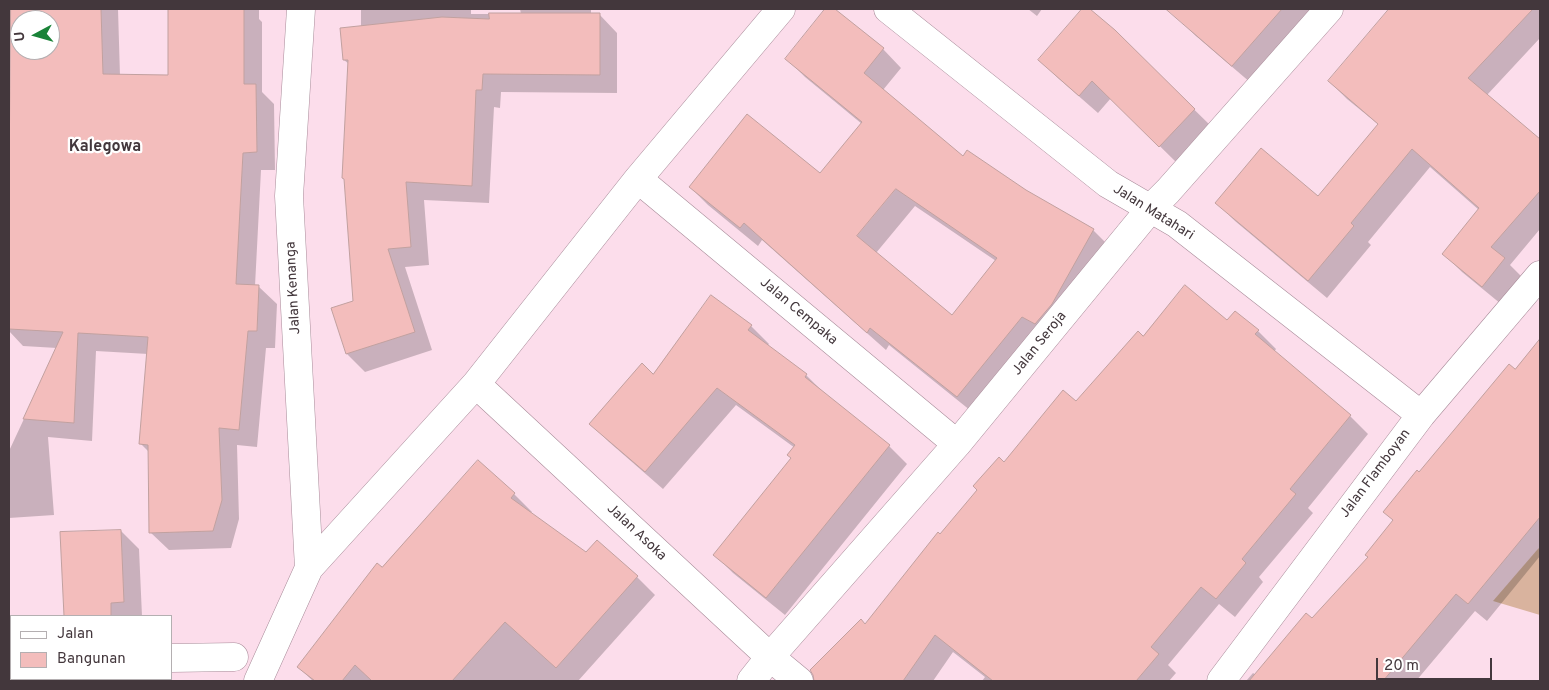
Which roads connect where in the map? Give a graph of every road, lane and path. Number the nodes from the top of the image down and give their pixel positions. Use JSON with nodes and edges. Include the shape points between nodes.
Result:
{"nodes":[{"id":1,"x":301,"y":9,"type":"edge"},
{"id":2,"x":781,"y":9,"type":"edge"},
{"id":3,"x":888,"y":9,"type":"edge"},
{"id":4,"x":1329,"y":9,"type":"edge"},
{"id":5,"x":638,"y":179,"type":"junction"},
{"id":6,"x":1151,"y":208,"type":"junction"},
{"id":7,"x":1540,"y":275,"type":"edge"},
{"id":8,"x":476,"y":384,"type":"junction"},
{"id":9,"x":1421,"y":414,"type":"junction"},
{"id":10,"x":958,"y":444,"type":"junction"},
{"id":11,"x":309,"y":568,"type":"junction"},
{"id":12,"x":770,"y":657,"type":"junction"},
{"id":13,"x":172,"y":658,"type":"edge"},
{"id":14,"x":234,"y":669,"type":"edge"},
{"id":15,"x":253,"y":681,"type":"edge"},
{"id":16,"x":258,"y":681,"type":"edge"},
{"id":17,"x":751,"y":681,"type":"edge"},
{"id":18,"x":799,"y":681,"type":"edge"},
{"id":19,"x":1221,"y":681,"type":"edge"}],
"edges":[{"from":1,"to":11,"type":"street","name":"Jalan Kenanga","via":[[289,196]]},
{"from":2,"to":5,"type":"street"},
{"from":3,"to":6,"type":"street","name":"Jalan Matahari","via":[[1108,184]]},
{"from":4,"to":6,"type":"street","name":"Jalan Seroja"},
{"from":5,"to":8,"type":"street"},
{"from":5,"to":10,"type":"street","name":"Jalan Cempaka"},
{"from":6,"to":9,"type":"street","name":"Jalan Matahari","via":[[1177,224]]},
{"from":6,"to":10,"type":"street","name":"Jalan Seroja"},
{"from":7,"to":9,"type":"street","name":"Jalan Flamboyan"},
{"from":8,"to":11,"type":"street"},
{"from":8,"to":12,"type":"street","name":"Jalan Asoka"},
{"from":9,"to":19,"type":"street","name":"Jalan Flamboyan"},
{"from":10,"to":12,"type":"street","name":"Jalan Seroja"},
{"from":11,"to":16,"type":"street"},
{"from":12,"to":17,"type":"street","name":"Jalan Seroja"},
{"from":12,"to":18,"type":"street","name":"Jalan Asoka"},
{"from":13,"to":14,"type":"street"},
{"from":14,"to":15,"type":"street"}]}
